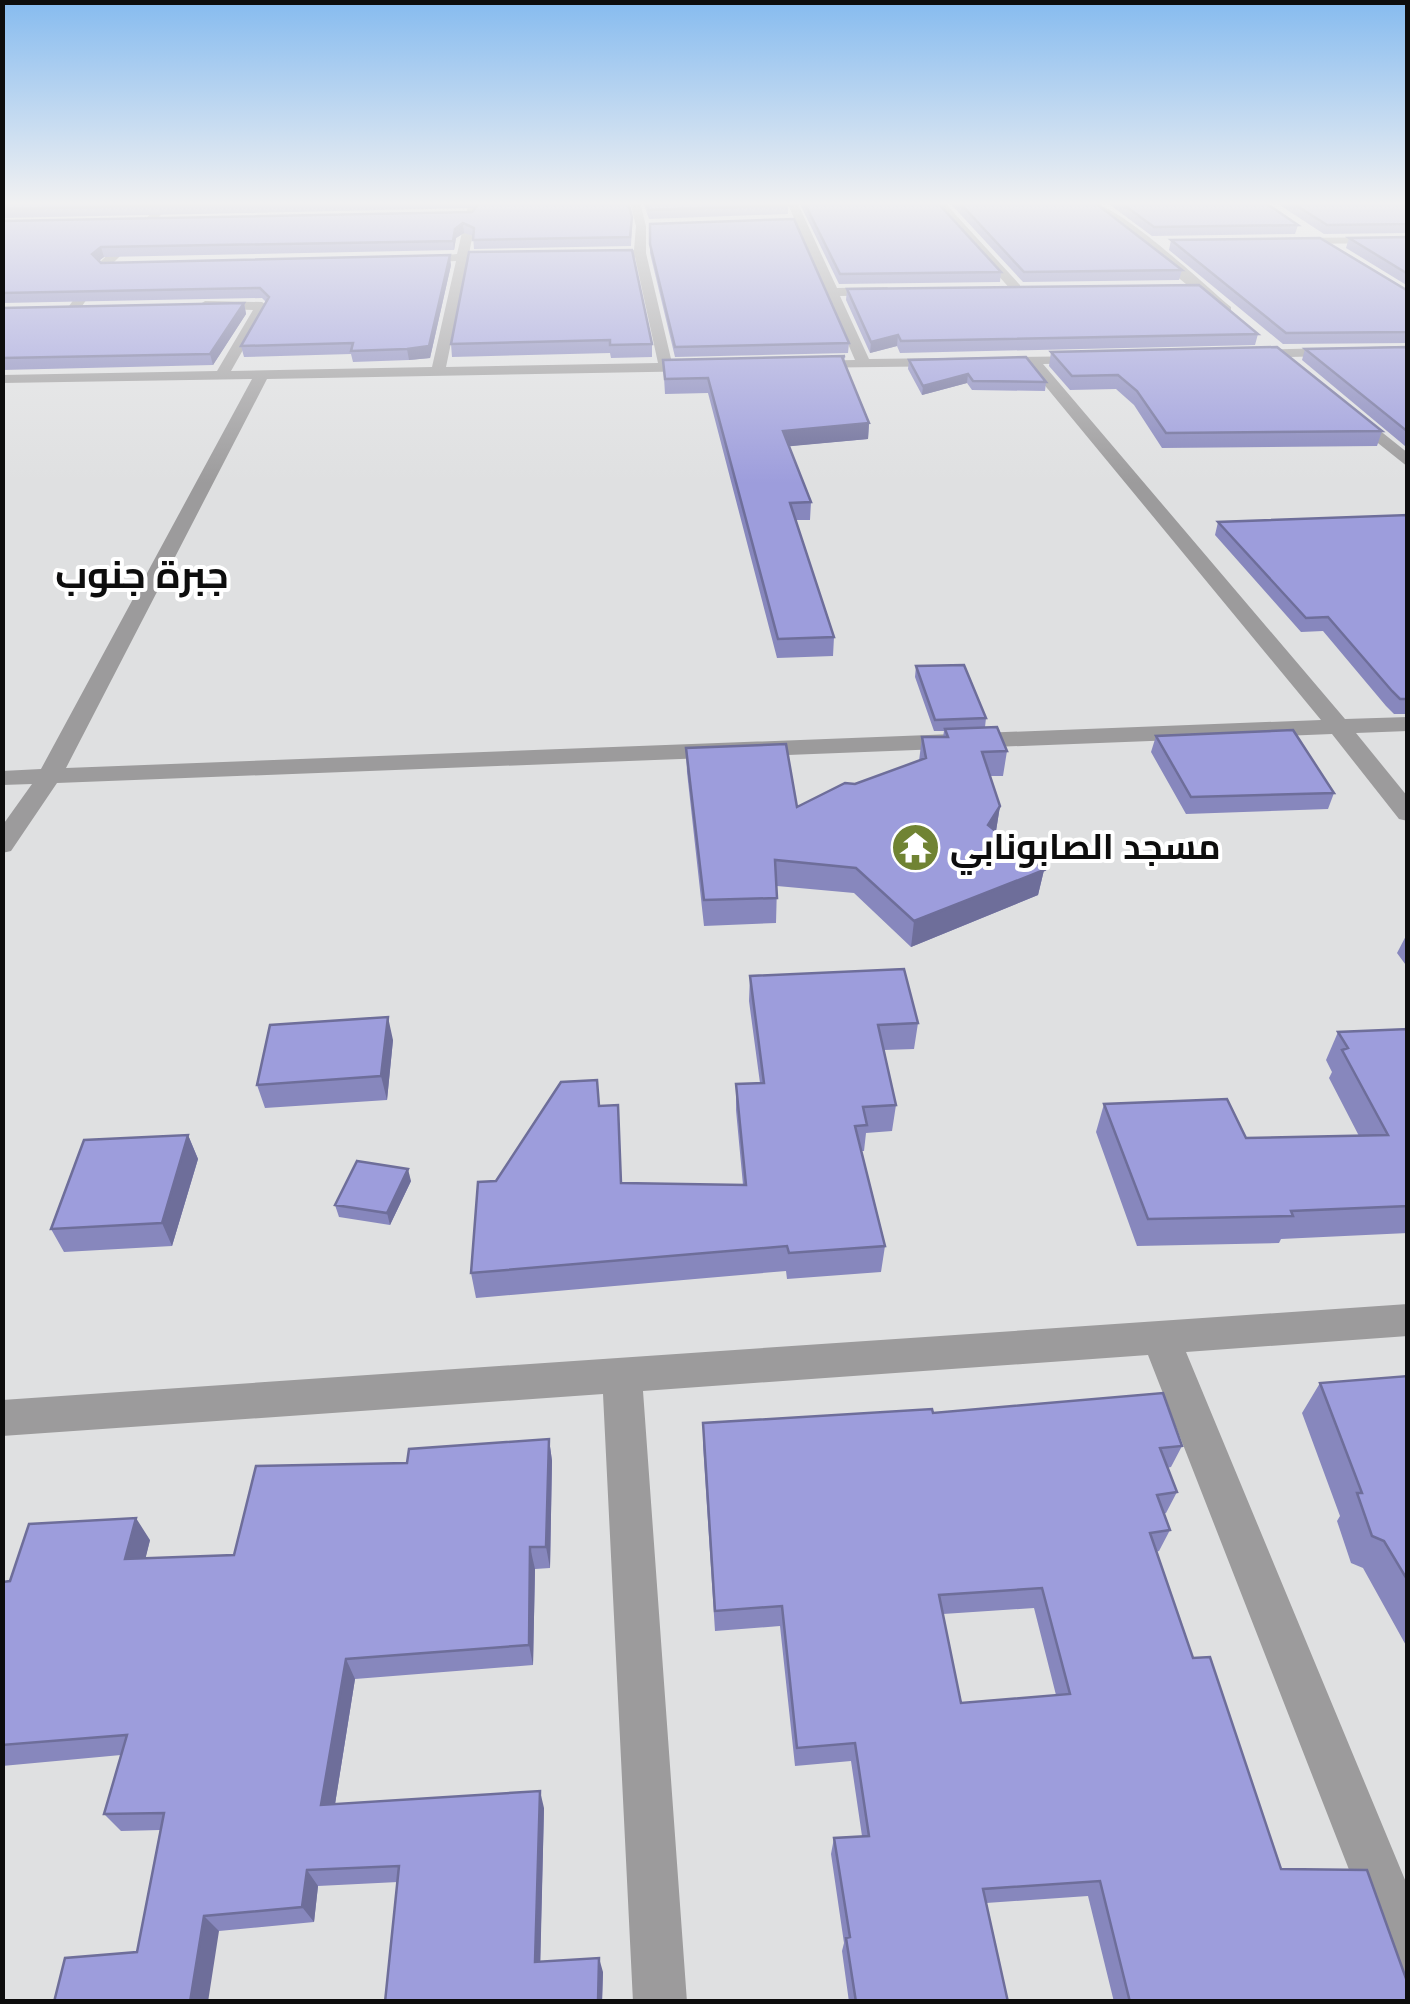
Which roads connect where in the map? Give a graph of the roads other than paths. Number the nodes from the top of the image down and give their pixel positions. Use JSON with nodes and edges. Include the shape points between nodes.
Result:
{"nodes":[{"id":1,"x":82,"y":296,"type":"edge"},
{"id":2,"x":226,"y":296,"type":"edge"},
{"id":3,"x":453,"y":296,"type":"edge"},
{"id":4,"x":650,"y":296,"type":"edge"},
{"id":5,"x":832,"y":296,"type":"edge"},
{"id":6,"x":1208,"y":296,"type":"edge"},
{"id":7,"x":221,"y":304,"type":"junction"},
{"id":8,"x":184,"y":306,"type":"edge"},
{"id":9,"x":91,"y":308,"type":"edge"},
{"id":10,"x":72,"y":309,"type":"junction"},
{"id":11,"x":55,"y":310,"type":"edge"},
{"id":12,"x":1238,"y":320,"type":"edge"},
{"id":13,"x":1265,"y":342,"type":"dead end"},
{"id":14,"x":1408,"y":350,"type":"edge"},
{"id":15,"x":1278,"y":353,"type":"junction"},
{"id":16,"x":1221,"y":355,"type":"edge"},
{"id":17,"x":1108,"y":358,"type":"edge"},
{"id":18,"x":1032,"y":360,"type":"junction"},
{"id":19,"x":864,"y":364,"type":"junction"},
{"id":20,"x":1292,"y":365,"type":"edge"},
{"id":21,"x":785,"y":366,"type":"edge"},
{"id":22,"x":725,"y":367,"type":"edge"},
{"id":23,"x":666,"y":368,"type":"junction"},
{"id":24,"x":438,"y":373,"type":"junction"},
{"id":25,"x":221,"y":376,"type":"junction"},
{"id":26,"x":261,"y":376,"type":"junction"},
{"id":27,"x":2,"y":380,"type":"edge"},
{"id":28,"x":1336,"y":402,"type":"edge"},
{"id":29,"x":1408,"y":462,"type":"edge"},
{"id":30,"x":1408,"y":724,"type":"edge"},
{"id":31,"x":1340,"y":728,"type":"junction"},
{"id":32,"x":50,"y":776,"type":"junction"},
{"id":33,"x":2,"y":778,"type":"edge"},
{"id":34,"x":1408,"y":814,"type":"edge"},
{"id":35,"x":2,"y":845,"type":"edge"},
{"id":36,"x":1408,"y":1320,"type":"edge"},
{"id":37,"x":1162,"y":1338,"type":"junction"},
{"id":38,"x":622,"y":1377,"type":"junction"},
{"id":39,"x":2,"y":1418,"type":"edge"},
{"id":40,"x":1408,"y":1953,"type":"edge"},
{"id":41,"x":660,"y":2002,"type":"edge"}],
"edges":[{"from":1,"to":10,"type":"street"},
{"from":2,"to":7,"type":"street"},
{"from":3,"to":24,"type":"street"},
{"from":4,"to":23,"type":"street"},
{"from":5,"to":19,"type":"street"},
{"from":6,"to":12,"type":"street"},
{"from":7,"to":8,"type":"street"},
{"from":7,"to":25,"type":"street","via":[[263,311]]},
{"from":9,"to":10,"type":"street"},
{"from":10,"to":11,"type":"street"},
{"from":13,"to":15,"type":"street"},
{"from":14,"to":15,"type":"street"},
{"from":15,"to":16,"type":"street"},
{"from":15,"to":20,"type":"street"},
{"from":17,"to":18,"type":"street"},
{"from":18,"to":19,"type":"street"},
{"from":18,"to":31,"type":"street"},
{"from":19,"to":21,"type":"street"},
{"from":22,"to":23,"type":"street"},
{"from":23,"to":24,"type":"street"},
{"from":24,"to":26,"type":"street"},
{"from":25,"to":26,"type":"street"},
{"from":25,"to":27,"type":"street"},
{"from":26,"to":32,"type":"street"},
{"from":28,"to":29,"type":"street"},
{"from":30,"to":31,"type":"street"},
{"from":31,"to":32,"type":"street"},
{"from":31,"to":34,"type":"street"},
{"from":32,"to":33,"type":"street"},
{"from":32,"to":35,"type":"street"},
{"from":36,"to":37,"type":"street"},
{"from":37,"to":38,"type":"street"},
{"from":37,"to":40,"type":"street"},
{"from":38,"to":39,"type":"street"},
{"from":38,"to":41,"type":"street"}]}
